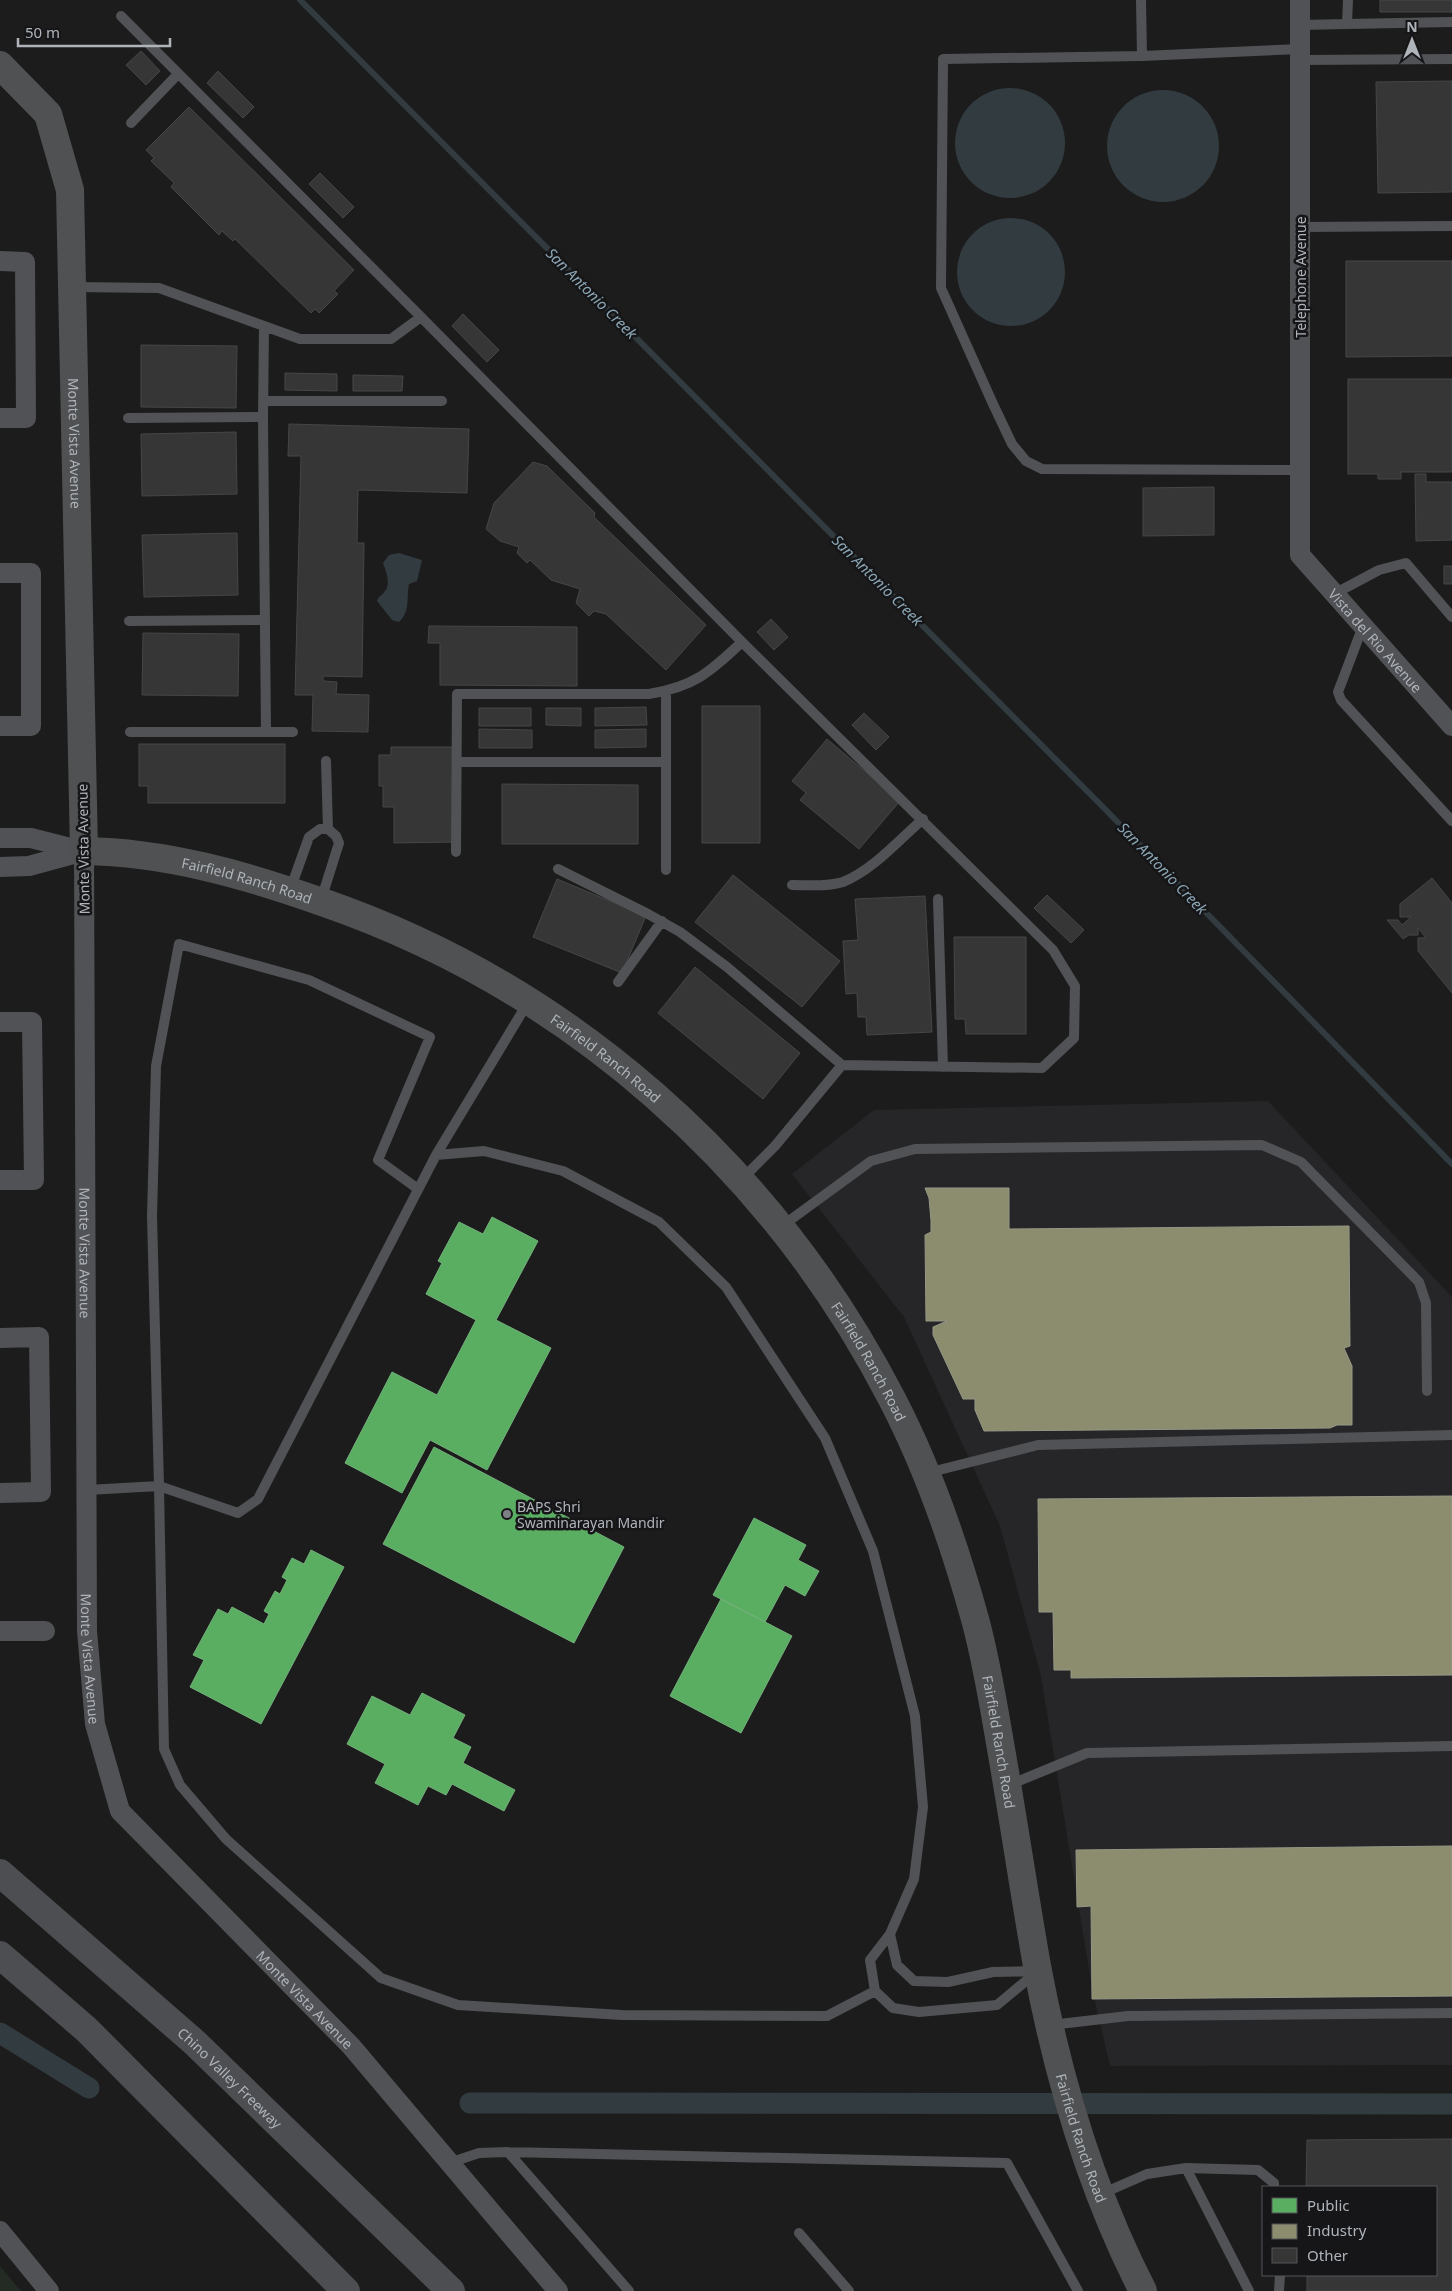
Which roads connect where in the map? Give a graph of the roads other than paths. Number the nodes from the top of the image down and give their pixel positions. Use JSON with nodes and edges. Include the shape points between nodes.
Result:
{"nodes":[{"id":1,"x":1141,"y":0,"type":"edge"},
{"id":2,"x":1300,"y":0,"type":"edge"},
{"id":3,"x":1348,"y":0,"type":"edge"},
{"id":4,"x":120,"y":16,"type":"dead end"},
{"id":5,"x":1452,"y":22,"type":"edge"},
{"id":6,"x":1348,"y":24,"type":"junction"},
{"id":7,"x":1300,"y":25,"type":"junction"},
{"id":8,"x":1300,"y":55,"type":"junction"},
{"id":9,"x":1142,"y":56,"type":"junction"},
{"id":10,"x":1452,"y":59,"type":"edge"},
{"id":11,"x":0,"y":65,"type":"edge"},
{"id":12,"x":178,"y":74,"type":"junction"},
{"id":13,"x":131,"y":123,"type":"dead end"},
{"id":14,"x":1452,"y":226,"type":"edge"},
{"id":15,"x":1300,"y":227,"type":"junction"},
{"id":16,"x":0,"y":262,"type":"edge"},
{"id":17,"x":72,"y":286,"type":"junction"},
{"id":18,"x":421,"y":317,"type":"junction"},
{"id":19,"x":264,"y":327,"type":"junction"},
{"id":20,"x":263,"y":401,"type":"junction"},
{"id":21,"x":442,"y":402,"type":"dead end"},
{"id":22,"x":263,"y":417,"type":"junction"},
{"id":23,"x":0,"y":418,"type":"edge"},
{"id":24,"x":128,"y":418,"type":"dead end"},
{"id":25,"x":1301,"y":470,"type":"junction"},
{"id":26,"x":1300,"y":554,"type":"joint"},
{"id":27,"x":0,"y":573,"type":"edge"},
{"id":28,"x":1334,"y":594,"type":"junction"},
{"id":29,"x":1452,"y":617,"type":"edge"},
{"id":30,"x":266,"y":620,"type":"junction"},
{"id":31,"x":129,"y":621,"type":"dead end"},
{"id":32,"x":1363,"y":626,"type":"junction"},
{"id":33,"x":742,"y":642,"type":"junction"},
{"id":34,"x":666,"y":691,"type":"junction"},
{"id":35,"x":0,"y":726,"type":"edge"},
{"id":36,"x":1452,"y":726,"type":"edge"},
{"id":37,"x":130,"y":732,"type":"dead end"},
{"id":38,"x":266,"y":732,"type":"junction"},
{"id":39,"x":293,"y":732,"type":"dead end"},
{"id":40,"x":326,"y":761,"type":"dead end"},
{"id":41,"x":457,"y":762,"type":"junction"},
{"id":42,"x":666,"y":762,"type":"junction"},
{"id":43,"x":923,"y":819,"type":"junction"},
{"id":44,"x":1452,"y":821,"type":"edge"},
{"id":45,"x":328,"y":829,"type":"junction"},
{"id":46,"x":0,"y":838,"type":"edge"},
{"id":47,"x":84,"y":852,"type":"junction"},
{"id":48,"x":456,"y":852,"type":"dead end"},
{"id":49,"x":0,"y":867,"type":"edge"},
{"id":50,"x":558,"y":869,"type":"dead end"},
{"id":51,"x":666,"y":870,"type":"dead end"},
{"id":52,"x":792,"y":885,"type":"dead end"},
{"id":53,"x":290,"y":891,"type":"junction"},
{"id":54,"x":938,"y":899,"type":"dead end"},
{"id":55,"x":321,"y":901,"type":"junction"},
{"id":56,"x":662,"y":921,"type":"junction"},
{"id":57,"x":618,"y":982,"type":"dead end"},
{"id":58,"x":529,"y":1000,"type":"junction"},
{"id":59,"x":0,"y":1022,"type":"edge"},
{"id":60,"x":842,"y":1065,"type":"junction"},
{"id":61,"x":943,"y":1066,"type":"junction"},
{"id":62,"x":436,"y":1155,"type":"junction"},
{"id":63,"x":742,"y":1179,"type":"junction"},
{"id":64,"x":0,"y":1180,"type":"edge"},
{"id":65,"x":418,"y":1189,"type":"junction"},
{"id":66,"x":782,"y":1226,"type":"junction"},
{"id":67,"x":0,"y":1338,"type":"edge"},
{"id":68,"x":1427,"y":1391,"type":"dead end"},
{"id":69,"x":1452,"y":1435,"type":"edge"},
{"id":70,"x":926,"y":1474,"type":"junction"},
{"id":71,"x":159,"y":1486,"type":"junction"},
{"id":72,"x":87,"y":1490,"type":"junction"},
{"id":73,"x":0,"y":1493,"type":"edge"},
{"id":74,"x":0,"y":1631,"type":"edge"},
{"id":75,"x":45,"y":1631,"type":"dead end"},
{"id":76,"x":1452,"y":1746,"type":"edge"},
{"id":77,"x":1007,"y":1785,"type":"junction"},
{"id":78,"x":0,"y":1873,"type":"edge"},
{"id":79,"x":890,"y":1934,"type":"junction"},
{"id":80,"x":0,"y":1955,"type":"edge"},
{"id":81,"x":1038,"y":1971,"type":"junction"},
{"id":82,"x":874,"y":1991,"type":"junction"},
{"id":83,"x":1452,"y":2013,"type":"edge"},
{"id":84,"x":1051,"y":2025,"type":"junction"},
{"id":85,"x":508,"y":2152,"type":"junction"},
{"id":86,"x":449,"y":2163,"type":"junction"},
{"id":87,"x":1186,"y":2168,"type":"junction"},
{"id":88,"x":1274,"y":2186,"type":"edge"},
{"id":89,"x":1099,"y":2195,"type":"junction"},
{"id":90,"x":0,"y":2231,"type":"edge"},
{"id":91,"x":799,"y":2232,"type":"dead end"},
{"id":92,"x":1280,"y":2276,"type":"edge"},
{"id":93,"x":48,"y":2291,"type":"edge"},
{"id":94,"x":346,"y":2291,"type":"edge"},
{"id":95,"x":451,"y":2291,"type":"edge"},
{"id":96,"x":558,"y":2291,"type":"edge"},
{"id":97,"x":629,"y":2291,"type":"edge"},
{"id":98,"x":849,"y":2291,"type":"edge"},
{"id":99,"x":1078,"y":2291,"type":"edge"},
{"id":100,"x":1143,"y":2291,"type":"edge"},
{"id":101,"x":1249,"y":2291,"type":"edge"},
{"id":102,"x":1279,"y":2291,"type":"edge"}],
"edges":[{"from":1,"to":9,"type":"lane"},
{"from":2,"to":7,"type":"street","name":"Telephone Avenue"},
{"from":3,"to":6,"type":"lane"},
{"from":4,"to":12,"type":"lane"},
{"from":5,"to":6,"type":"lane"},
{"from":6,"to":7,"type":"lane"},
{"from":7,"to":8,"type":"street","name":"Telephone Avenue"},
{"from":8,"to":9,"type":"lane"},
{"from":8,"to":10,"type":"lane"},
{"from":8,"to":15,"type":"street","name":"Telephone Avenue"},
{"from":9,"to":25,"type":"lane","via":[[942,59],[941,288],[992,404],[1012,444],[1026,461],[1042,469]]},
{"from":11,"to":17,"type":"street","name":"Monte Vista Avenue","via":[[48,114],[70,190]]},
{"from":12,"to":13,"type":"lane"},
{"from":12,"to":18,"type":"lane"},
{"from":14,"to":15,"type":"lane"},
{"from":15,"to":25,"type":"street","name":"Telephone Avenue"},
{"from":16,"to":23,"type":"street","via":[[25,262],[26,418]]},
{"from":17,"to":19,"type":"lane","via":[[159,288]]},
{"from":17,"to":47,"type":"street","name":"Monte Vista Avenue"},
{"from":18,"to":19,"type":"lane","via":[[391,340],[300,339]]},
{"from":18,"to":33,"type":"lane"},
{"from":19,"to":20,"type":"lane"},
{"from":20,"to":21,"type":"lane"},
{"from":20,"to":22,"type":"lane"},
{"from":22,"to":24,"type":"lane"},
{"from":22,"to":30,"type":"lane"},
{"from":25,"to":26,"type":"street","name":"Telephone Avenue"},
{"from":26,"to":28,"type":"street","name":"Vista del Rio Avenue"},
{"from":27,"to":35,"type":"street","via":[[31,573],[31,726]]},
{"from":28,"to":29,"type":"lane","via":[[1380,570],[1406,563]]},
{"from":28,"to":32,"type":"street","name":"Vista del Rio Avenue"},
{"from":30,"to":31,"type":"lane"},
{"from":30,"to":38,"type":"lane"},
{"from":32,"to":36,"type":"street","name":"Vista del Rio Avenue"},
{"from":32,"to":44,"type":"lane","via":[[1338,692],[1341,700]]},
{"from":33,"to":34,"type":"lane","via":[[697,680]]},
{"from":33,"to":43,"type":"lane"},
{"from":34,"to":41,"type":"lane","via":[[649,694],[457,694]]},
{"from":34,"to":42,"type":"lane"},
{"from":37,"to":38,"type":"lane"},
{"from":38,"to":39,"type":"lane"},
{"from":40,"to":45,"type":"lane"},
{"from":41,"to":42,"type":"lane"},
{"from":41,"to":48,"type":"lane"},
{"from":42,"to":51,"type":"lane"},
{"from":43,"to":52,"type":"lane","via":[[860,873],[842,882]]},
{"from":43,"to":61,"type":"lane","via":[[1054,950],[1075,986],[1074,1038],[1042,1068]]},
{"from":45,"to":53,"type":"lane","via":[[320,829],[309,837]]},
{"from":45,"to":55,"type":"lane","via":[[339,843]]},
{"from":46,"to":47,"type":"street","via":[[31,838]]},
{"from":47,"to":49,"type":"street","via":[[29,866]]},
{"from":47,"to":53,"type":"street","name":"Fairfield Ranch Road","via":[[149,856],[261,881]]},
{"from":47,"to":72,"type":"street","name":"Monte Vista Avenue"},
{"from":50,"to":56,"type":"lane"},
{"from":53,"to":55,"type":"street","name":"Fairfield Ranch Road"},
{"from":54,"to":61,"type":"lane"},
{"from":55,"to":58,"type":"street","name":"Fairfield Ranch Road","via":[[430,945]]},
{"from":56,"to":57,"type":"lane"},
{"from":56,"to":60,"type":"lane","via":[[727,967]]},
{"from":58,"to":62,"type":"lane"},
{"from":58,"to":63,"type":"street","name":"Fairfield Ranch Road","via":[[617,1064]]},
{"from":59,"to":64,"type":"street","via":[[32,1022],[34,1180]]},
{"from":60,"to":61,"type":"lane"},
{"from":60,"to":63,"type":"lane","via":[[775,1146]]},
{"from":62,"to":65,"type":"lane"},
{"from":62,"to":79,"type":"lane","via":[[484,1151],[562,1171],[660,1222],[726,1287],[825,1438],[873,1551],[915,1716],[923,1808],[914,1879]]},
{"from":63,"to":66,"type":"street","name":"Fairfield Ranch Road"},
{"from":65,"to":71,"type":"lane","via":[[258,1499],[238,1512]]},
{"from":65,"to":71,"type":"lane","via":[[378,1160],[430,1037],[309,980],[179,944],[156,1066],[152,1216]]},
{"from":66,"to":68,"type":"lane","via":[[871,1161],[915,1149],[1262,1145],[1301,1162],[1418,1282],[1426,1303]]},
{"from":66,"to":70,"type":"street","name":"Fairfield Ranch Road","via":[[872,1360]]},
{"from":67,"to":73,"type":"street","via":[[38,1337],[41,1492]]},
{"from":69,"to":70,"type":"lane","via":[[1038,1445]]},
{"from":70,"to":77,"type":"street","name":"Fairfield Ranch Road","via":[[976,1622]]},
{"from":71,"to":72,"type":"lane"},
{"from":71,"to":82,"type":"lane","via":[[164,1749],[180,1785],[226,1839],[381,1978],[458,2005],[622,2015],[827,2016]]},
{"from":72,"to":86,"type":"street","name":"Monte Vista Avenue","via":[[87,1631],[95,1724],[120,1812],[350,2046]]},
{"from":74,"to":75,"type":"street"},
{"from":76,"to":77,"type":"lane","via":[[1087,1753]]},
{"from":77,"to":81,"type":"street","name":"Fairfield Ranch Road"},
{"from":78,"to":95,"type":"highway","name":"Chino Valley Freeway","via":[[194,2042]]},
{"from":79,"to":81,"type":"lane","via":[[897,1965],[914,1981],[948,1982],[993,1972]]},
{"from":79,"to":82,"type":"lane","via":[[870,1960]]},
{"from":80,"to":94,"type":"highway","via":[[86,2029]]},
{"from":81,"to":82,"type":"lane","via":[[997,2005],[919,2012],[892,2008]]},
{"from":81,"to":84,"type":"street","name":"Fairfield Ranch Road"},
{"from":83,"to":84,"type":"lane","via":[[1128,2016]]},
{"from":84,"to":89,"type":"street","name":"Fairfield Ranch Road","via":[[1085,2156]]},
{"from":85,"to":86,"type":"lane","via":[[479,2153]]},
{"from":85,"to":97,"type":"lane"},
{"from":85,"to":99,"type":"lane","via":[[1007,2163]]},
{"from":86,"to":96,"type":"street","name":"Monte Vista Avenue"},
{"from":87,"to":88,"type":"lane","via":[[1258,2170]]},
{"from":87,"to":89,"type":"lane","via":[[1147,2174]]},
{"from":87,"to":101,"type":"lane"},
{"from":89,"to":100,"type":"street","name":"Fairfield Ranch Road"},
{"from":90,"to":93,"type":"street"},
{"from":91,"to":98,"type":"lane"},
{"from":92,"to":102,"type":"lane"}]}
